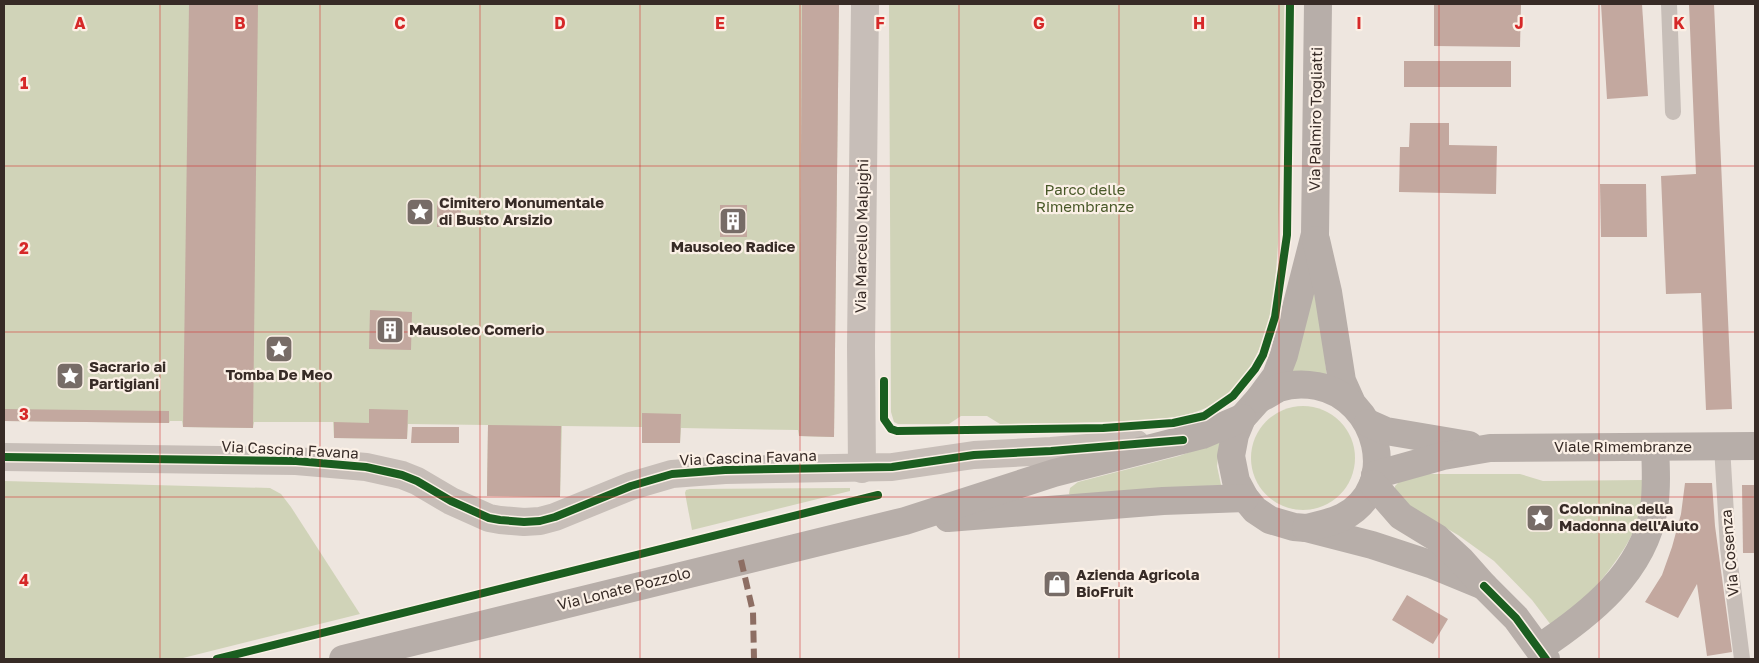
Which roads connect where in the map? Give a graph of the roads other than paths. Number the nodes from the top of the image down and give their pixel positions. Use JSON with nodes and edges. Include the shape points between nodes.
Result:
{"nodes":[{"id":1,"x":865,"y":4,"type":"edge"},
{"id":2,"x":1318,"y":4,"type":"edge"},
{"id":3,"x":1669,"y":4,"type":"edge"},
{"id":4,"x":1673,"y":112,"type":"dead end"},
{"id":5,"x":1315,"y":234,"type":"junction"},
{"id":6,"x":1351,"y":401,"type":"junction"},
{"id":7,"x":1251,"y":409,"type":"junction"},
{"id":8,"x":1368,"y":423,"type":"junction"},
{"id":9,"x":1183,"y":440,"type":"junction"},
{"id":10,"x":1722,"y":446,"type":"junction"},
{"id":11,"x":1755,"y":446,"type":"edge"},
{"id":12,"x":1655,"y":447,"type":"junction"},
{"id":13,"x":1490,"y":448,"type":"junction"},
{"id":14,"x":4,"y":458,"type":"edge"},
{"id":15,"x":862,"y":468,"type":"junction"},
{"id":16,"x":1374,"y":479,"type":"junction"},
{"id":17,"x":1245,"y":498,"type":"junction"},
{"id":18,"x":904,"y":521,"type":"junction"},
{"id":19,"x":1306,"y":528,"type":"junction"},
{"id":20,"x":1484,"y":586,"type":"junction"},
{"id":21,"x":1542,"y":654,"type":"edge"},
{"id":22,"x":343,"y":659,"type":"edge"},
{"id":23,"x":1742,"y":659,"type":"edge"}],
"edges":[{"from":1,"to":15,"type":"street","name":"Via Marcello Malpighi"},
{"from":2,"to":5,"type":"street","name":"Via Palmiro Togliatti"},
{"from":3,"to":4,"type":"lane"},
{"from":5,"to":6,"type":"street","via":[[1342,381]]},
{"from":5,"to":7,"type":"street","via":[[1284,355],[1276,376]]},
{"from":6,"to":7,"type":"street","via":[[1330,388],[1305,384],[1280,388]]},
{"from":6,"to":8,"type":"street"},
{"from":7,"to":9,"type":"street","via":[[1202,435]]},
{"from":7,"to":17,"type":"street","via":[[1235,435],[1231,456],[1236,481]]},
{"from":8,"to":13,"type":"street","via":[[1386,431]]},
{"from":8,"to":16,"type":"street","via":[[1375,441]]},
{"from":9,"to":15,"type":"street","name":"Via Cascina Favana","via":[[974,455]]},
{"from":9,"to":18,"type":"street","via":[[1054,473]]},
{"from":10,"to":11,"type":"street","name":"Viale Rimembranze"},
{"from":10,"to":12,"type":"street","name":"Viale Rimembranze"},
{"from":10,"to":23,"type":"lane","name":"Via Cosenza","via":[[1728,548]]},
{"from":12,"to":13,"type":"street","name":"Viale Rimembranze"},
{"from":12,"to":21,"type":"street","via":[[1654,509],[1637,555],[1597,604]]},
{"from":13,"to":16,"type":"street","via":[[1442,456]]},
{"from":14,"to":15,"type":"street","name":"Via Cascina Favana","via":[[296,461],[366,467],[417,481],[489,518],[524,522],[555,517],[631,486],[672,474]]},
{"from":16,"to":19,"type":"street","via":[[1368,494],[1344,516]]},
{"from":16,"to":20,"type":"street","via":[[1401,516],[1449,548]]},
{"from":17,"to":18,"type":"street","via":[[1163,501]]},
{"from":17,"to":19,"type":"street","via":[[1270,520]]},
{"from":18,"to":22,"type":"street","name":"Via Lonate Pozzolo"},
{"from":19,"to":20,"type":"street","via":[[1393,551]]},
{"from":20,"to":21,"type":"street","via":[[1516,618]]}]}
